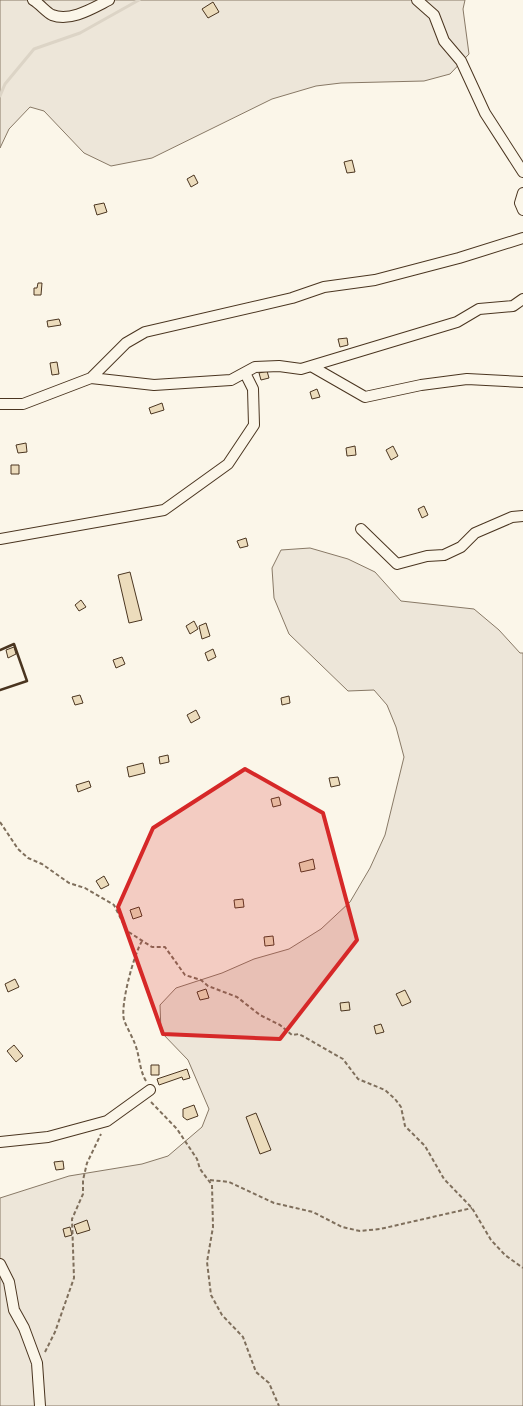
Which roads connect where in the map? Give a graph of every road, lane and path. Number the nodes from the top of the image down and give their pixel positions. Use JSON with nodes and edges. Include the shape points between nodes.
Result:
{"nodes":[{"id":1,"x":109,"y":0,"type":"edge"},
{"id":2,"x":416,"y":0,"type":"edge"},
{"id":3,"x":40,"y":1,"type":"edge"},
{"id":4,"x":523,"y":172,"type":"edge"},
{"id":5,"x":523,"y":193,"type":"edge"},
{"id":6,"x":523,"y":210,"type":"edge"},
{"id":7,"x":523,"y":238,"type":"edge"},
{"id":8,"x":523,"y":299,"type":"edge"},
{"id":9,"x":311,"y":366,"type":"junction"},
{"id":10,"x":245,"y":373,"type":"junction"},
{"id":11,"x":91,"y":378,"type":"junction"},
{"id":12,"x":523,"y":382,"type":"edge"},
{"id":13,"x":0,"y":404,"type":"edge"},
{"id":14,"x":523,"y":516,"type":"edge"},
{"id":15,"x":362,"y":529,"type":"dead end"},
{"id":16,"x":0,"y":539,"type":"edge"},
{"id":17,"x":0,"y":822,"type":"edge"},
{"id":18,"x":142,"y":941,"type":"junction"},
{"id":19,"x":150,"y":1090,"type":"junction"},
{"id":20,"x":107,"y":1121,"type":"junction"},
{"id":21,"x":0,"y":1142,"type":"edge"},
{"id":22,"x":208,"y":1179,"type":"junction"},
{"id":23,"x":472,"y":1208,"type":"junction"},
{"id":24,"x":0,"y":1264,"type":"edge"},
{"id":25,"x":523,"y":1268,"type":"edge"},
{"id":26,"x":44,"y":1357,"type":"dead end"},
{"id":27,"x":40,"y":1406,"type":"edge"},
{"id":28,"x":279,"y":1406,"type":"edge"}],
"edges":[{"from":1,"to":3,"type":"street","via":[[70,16],[51,15]]},
{"from":2,"to":4,"type":"street","via":[[434,15],[444,41],[461,61],[485,113]]},
{"from":5,"to":6,"type":"street","via":[[520,203]]},
{"from":7,"to":11,"type":"street","via":[[375,280],[324,287],[292,298],[145,332],[126,343]]},
{"from":8,"to":9,"type":"street","via":[[513,306],[479,309],[456,322]]},
{"from":9,"to":10,"type":"street","via":[[301,369],[279,366],[255,368]]},
{"from":9,"to":12,"type":"street","via":[[365,398],[420,385],[468,379]]},
{"from":10,"to":11,"type":"street","via":[[231,380],[154,385]]},
{"from":10,"to":16,"type":"street","via":[[253,389],[254,425],[228,464],[164,510]]},
{"from":11,"to":13,"type":"street","via":[[23,404]]},
{"from":14,"to":15,"type":"street","via":[[512,517],[475,533],[444,555],[397,564]]},
{"from":17,"to":18,"type":"path","via":[[18,850],[114,905],[127,931]]},
{"from":18,"to":19,"type":"path","via":[[132,964],[123,1008],[140,1071]]},
{"from":18,"to":23,"type":"path","via":[[165,948],[185,975],[237,997],[260,1016],[292,1035],[299,1034],[318,1043],[343,1059],[358,1079],[390,1095],[401,1107],[405,1126],[425,1146],[444,1179]]},
{"from":19,"to":20,"type":"street"},
{"from":19,"to":22,"type":"path","via":[[149,1099],[178,1129]]},
{"from":20,"to":21,"type":"street","via":[[48,1137]]},
{"from":20,"to":26,"type":"path","via":[[84,1172],[83,1194],[72,1219],[74,1278]]},
{"from":22,"to":23,"type":"path","via":[[229,1182],[274,1202],[313,1212],[342,1227],[360,1231]]},
{"from":22,"to":28,"type":"path","via":[[212,1185],[213,1203],[213,1228],[207,1262],[211,1294],[222,1315],[243,1337],[256,1372],[269,1383]]},
{"from":23,"to":25,"type":"path","via":[[491,1240]]},
{"from":24,"to":27,"type":"street","via":[[9,1282],[14,1310],[37,1363]]}]}
